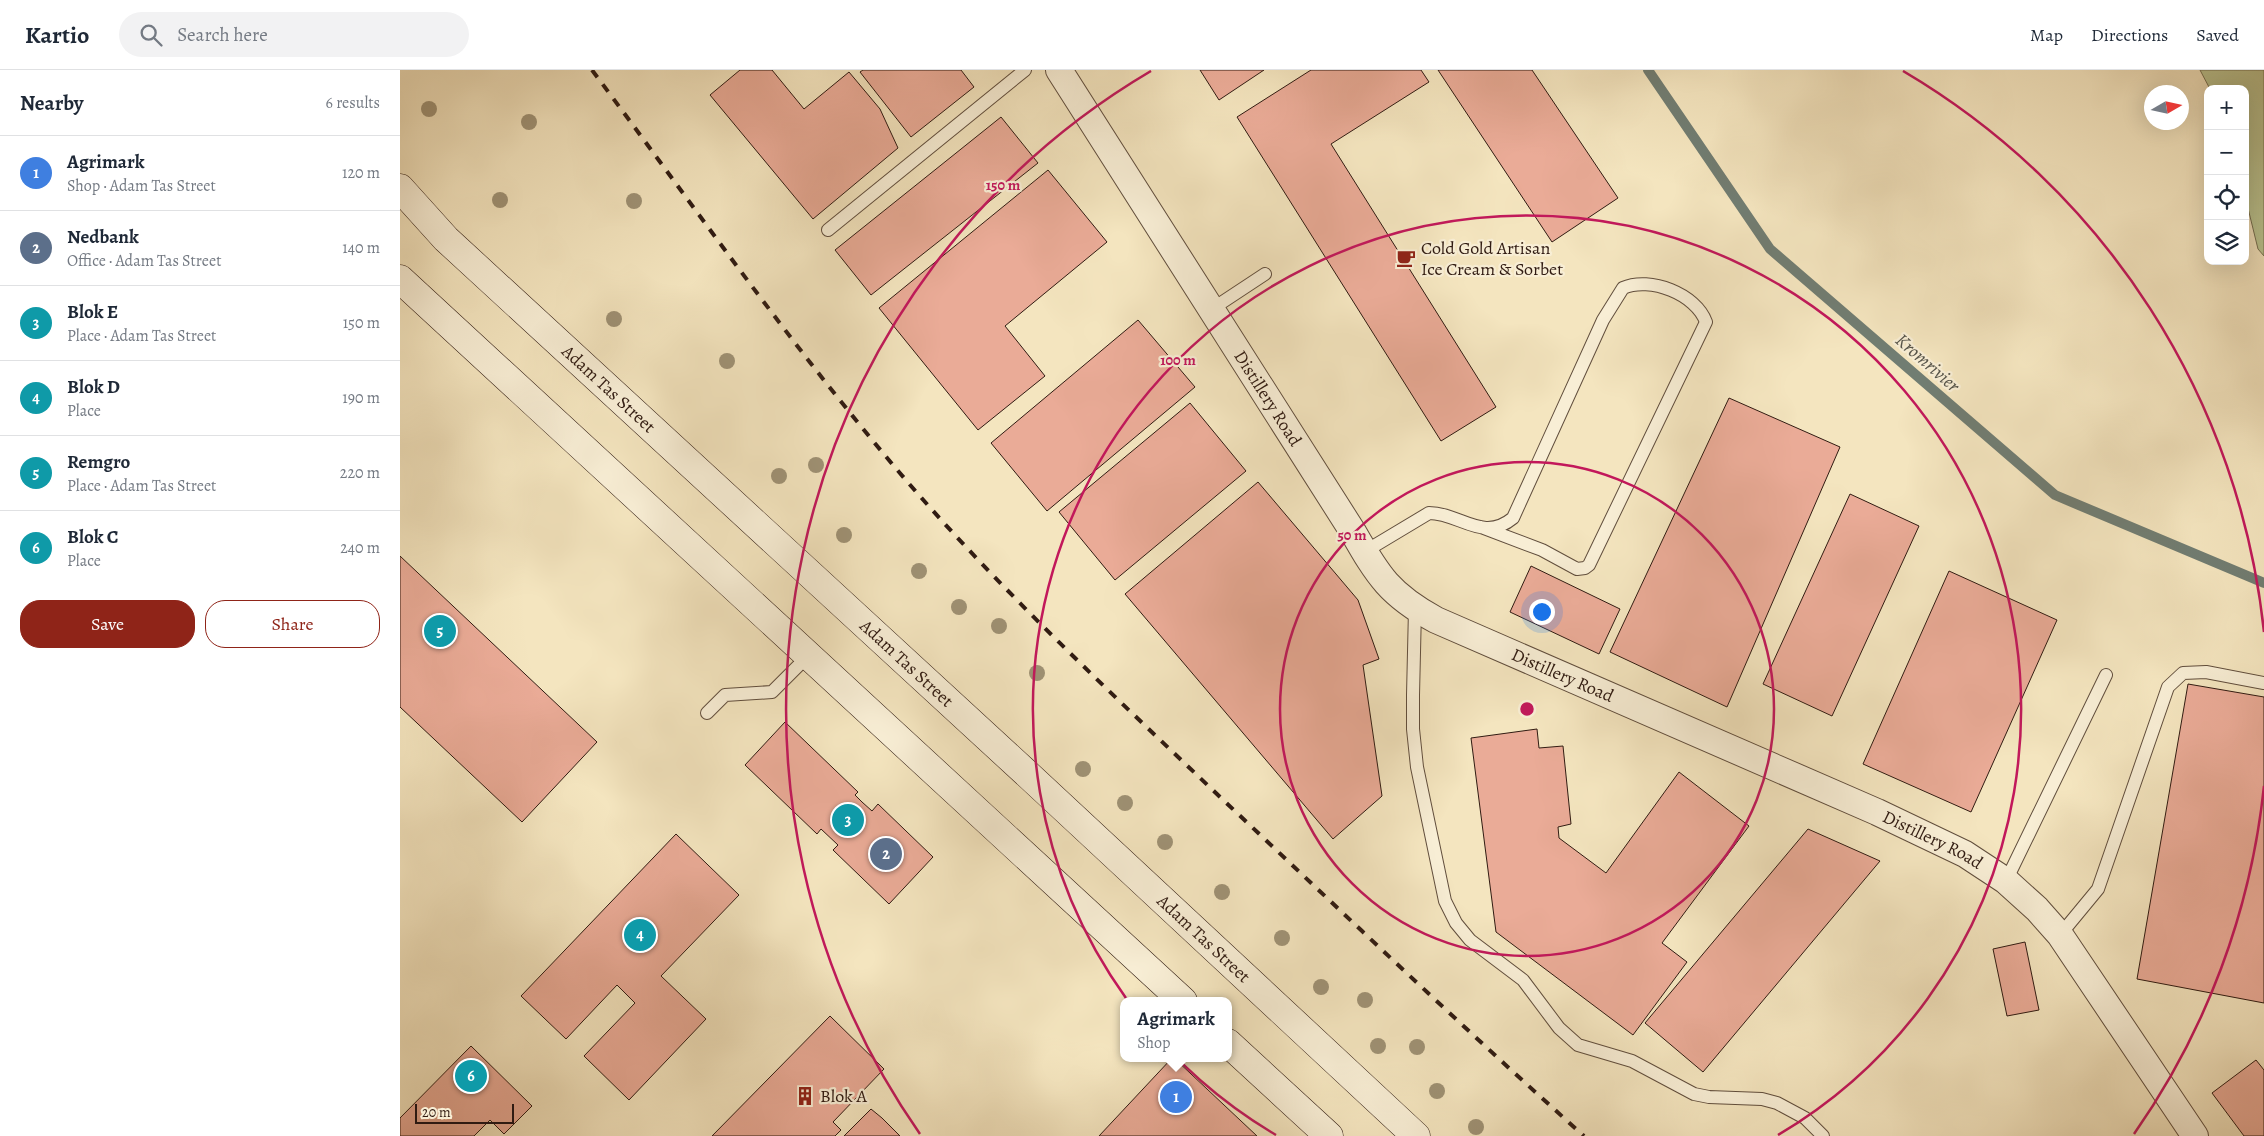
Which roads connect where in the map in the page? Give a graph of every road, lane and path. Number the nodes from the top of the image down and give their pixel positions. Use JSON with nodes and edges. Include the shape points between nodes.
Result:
{"nodes":[{"id":1,"x":1025,"y":70,"type":"edge"},
{"id":2,"x":1060,"y":70,"type":"edge"},
{"id":3,"x":400,"y":188,"type":"edge"},
{"id":4,"x":828,"y":230,"type":"dead end"},
{"id":5,"x":1265,"y":274,"type":"dead end"},
{"id":6,"x":400,"y":279,"type":"edge"},
{"id":7,"x":1212,"y":309,"type":"junction"},
{"id":8,"x":1481,"y":527,"type":"junction"},
{"id":9,"x":1364,"y":552,"type":"junction"},
{"id":10,"x":1416,"y":608,"type":"junction"},
{"id":11,"x":809,"y":655,"type":"junction"},
{"id":12,"x":2106,"y":675,"type":"dead end"},
{"id":13,"x":2264,"y":683,"type":"edge"},
{"id":14,"x":708,"y":713,"type":"dead end"},
{"id":15,"x":2006,"y":881,"type":"junction"},
{"id":16,"x":2060,"y":935,"type":"junction"},
{"id":17,"x":1179,"y":997,"type":"edge"},
{"id":18,"x":1232,"y":1047,"type":"edge"},
{"id":19,"x":1329,"y":1136,"type":"edge"},
{"id":20,"x":1416,"y":1136,"type":"edge"},
{"id":21,"x":1823,"y":1136,"type":"edge"},
{"id":22,"x":2194,"y":1136,"type":"edge"}],
"edges":[{"from":1,"to":4,"type":"lane"},
{"from":2,"to":7,"type":"street","name":"Distillery Road"},
{"from":3,"to":20,"type":"main road","name":"Adam Tas Street","via":[[446,239]]},
{"from":5,"to":7,"type":"lane"},
{"from":6,"to":11,"type":"main road"},
{"from":7,"to":9,"type":"street","name":"Distillery Road"},
{"from":8,"to":8,"type":"lane","via":[[1505,524],[1519,509],[1603,320],[1623,288],[1640,283],[1651,284],[1693,303],[1706,322],[1589,565],[1577,569],[1542,550]]},
{"from":8,"to":9,"type":"lane","via":[[1441,513],[1429,513]]},
{"from":9,"to":10,"type":"street","name":"Distillery Road","via":[[1378,576]]},
{"from":10,"to":15,"type":"street","name":"Distillery Road","via":[[1436,620],[1877,812],[1965,854]]},
{"from":10,"to":21,"type":"lane","via":[[1412,695],[1417,767],[1445,901],[1456,922],[1470,940],[1523,980],[1558,1028],[1578,1045],[1632,1061],[1694,1094],[1777,1103],[1805,1118]]},
{"from":11,"to":14,"type":"lane","via":[[772,692],[725,695]]},
{"from":11,"to":17,"type":"main road"},
{"from":12,"to":15,"type":"lane"},
{"from":13,"to":16,"type":"lane","via":[[2206,672],[2183,673],[2168,687],[2098,889]]},
{"from":15,"to":16,"type":"street","name":"Distillery Road"},
{"from":16,"to":22,"type":"street","name":"Distillery Road"},
{"from":18,"to":19,"type":"main road"}]}
